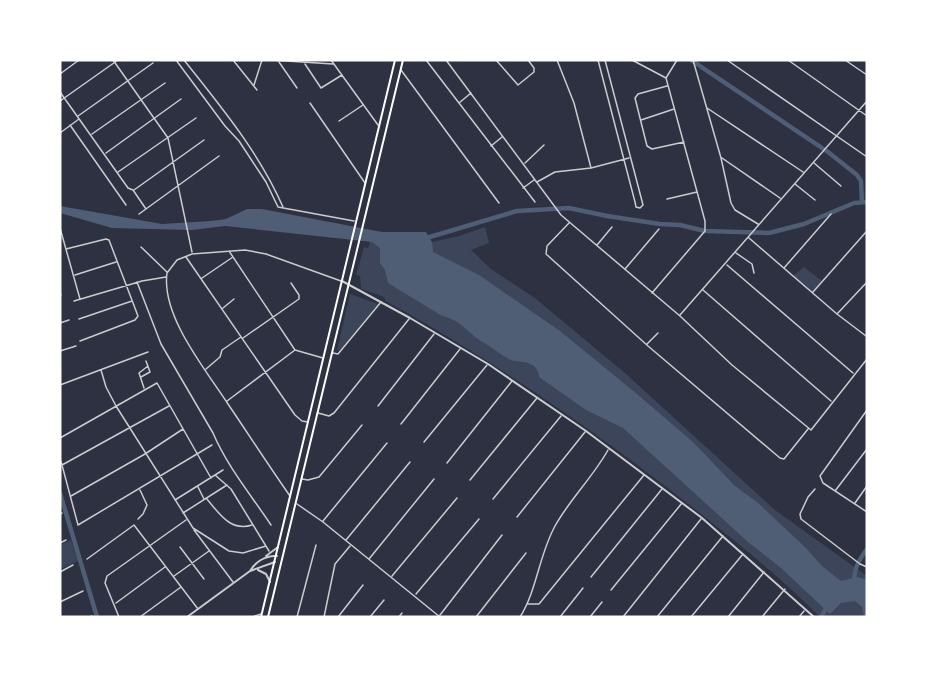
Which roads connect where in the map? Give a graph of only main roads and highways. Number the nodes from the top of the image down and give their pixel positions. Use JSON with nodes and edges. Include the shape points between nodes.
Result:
{"nodes":[{"id":1,"x":395,"y":60,"type":"edge"},
{"id":2,"x":403,"y":60,"type":"edge"},
{"id":3,"x":277,"y":556,"type":"junction"},
{"id":4,"x":283,"y":557,"type":"junction"},
{"id":5,"x":275,"y":562,"type":"junction"},
{"id":6,"x":282,"y":564,"type":"junction"},
{"id":7,"x":261,"y":616,"type":"edge"},
{"id":8,"x":268,"y":617,"type":"edge"}],
"edges":[{"from":1,"to":3,"type":"main road"},
{"from":2,"to":4,"type":"main road"},
{"from":3,"to":4,"type":"main road"},
{"from":3,"to":5,"type":"main road"},
{"from":4,"to":6,"type":"main road"},
{"from":5,"to":6,"type":"main road"},
{"from":5,"to":7,"type":"main road"},
{"from":6,"to":8,"type":"main road"}]}
